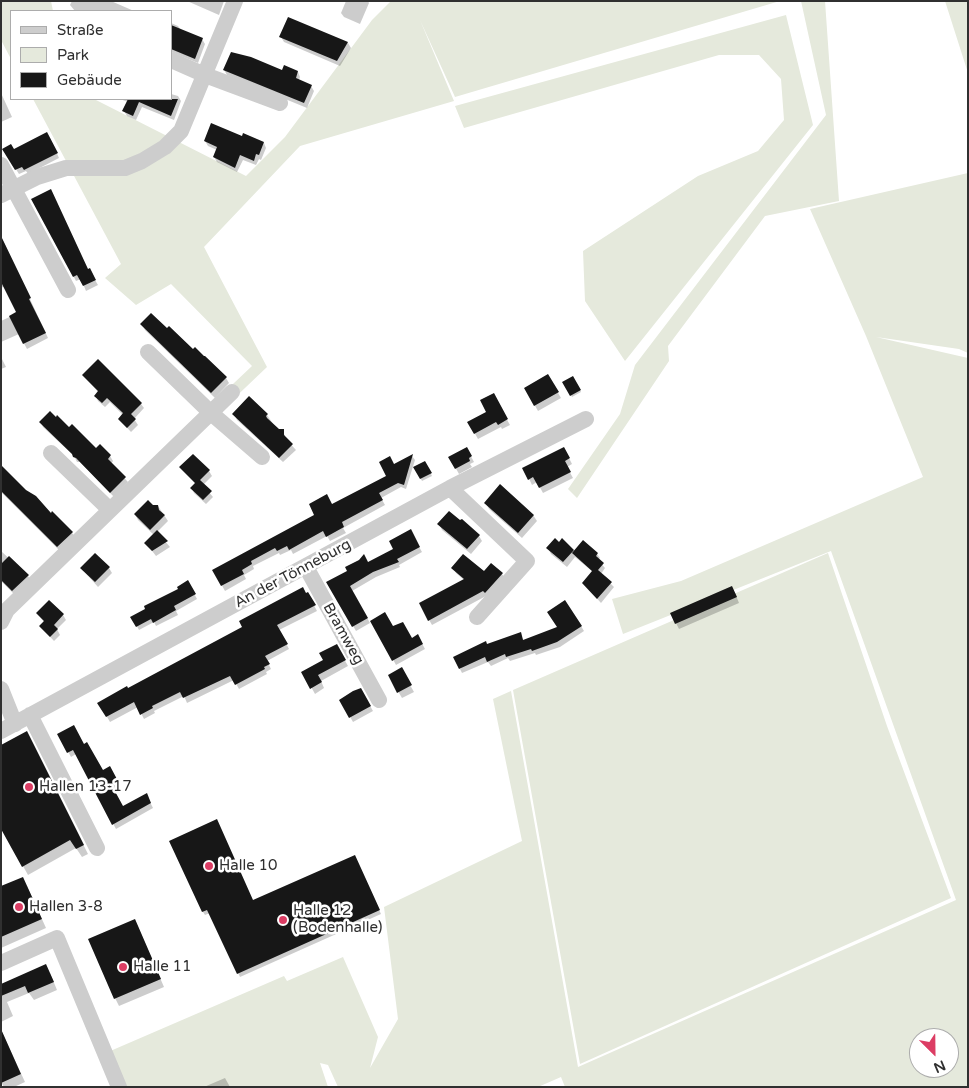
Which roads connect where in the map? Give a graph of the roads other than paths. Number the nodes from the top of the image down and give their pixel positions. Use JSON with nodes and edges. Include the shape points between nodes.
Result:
{"nodes":[{"id":1,"x":235,"y":1,"type":"edge"},
{"id":2,"x":172,"y":60,"type":"edge"},
{"id":3,"x":205,"y":75,"type":"junction"},
{"id":4,"x":280,"y":103,"type":"dead end"},
{"id":5,"x":1,"y":165,"type":"edge"},
{"id":6,"x":7,"y":192,"type":"edge"},
{"id":7,"x":68,"y":290,"type":"dead end"},
{"id":8,"x":148,"y":352,"type":"dead end"},
{"id":9,"x":232,"y":392,"type":"dead end"},
{"id":10,"x":211,"y":413,"type":"junction"},
{"id":11,"x":586,"y":419,"type":"dead end"},
{"id":12,"x":51,"y":453,"type":"dead end"},
{"id":13,"x":262,"y":456,"type":"dead end"},
{"id":14,"x":450,"y":488,"type":"junction"},
{"id":15,"x":110,"y":510,"type":"junction"},
{"id":16,"x":306,"y":567,"type":"junction"},
{"id":17,"x":3,"y":612,"type":"edge"},
{"id":18,"x":476,"y":618,"type":"dead end"},
{"id":19,"x":1,"y":689,"type":"edge"},
{"id":20,"x":379,"y":700,"type":"dead end"},
{"id":21,"x":30,"y":716,"type":"junction"},
{"id":22,"x":8,"y":728,"type":"edge"},
{"id":23,"x":97,"y":848,"type":"dead end"},
{"id":24,"x":1,"y":962,"type":"edge"},
{"id":25,"x":119,"y":1087,"type":"edge"}],
"edges":[{"from":1,"to":3,"type":"street"},
{"from":2,"to":3,"type":"street"},
{"from":3,"to":4,"type":"street"},
{"from":3,"to":6,"type":"street","via":[[181,131],[165,147],[142,161],[125,168],[66,168],[37,177]]},
{"from":5,"to":6,"type":"street"},
{"from":6,"to":7,"type":"street"},
{"from":8,"to":10,"type":"street"},
{"from":9,"to":10,"type":"street"},
{"from":10,"to":13,"type":"street"},
{"from":10,"to":15,"type":"street"},
{"from":11,"to":14,"type":"street","name":"An der Tönneburg"},
{"from":12,"to":15,"type":"street"},
{"from":14,"to":16,"type":"street","name":"An der Tönneburg"},
{"from":14,"to":18,"type":"street","via":[[527,561]]},
{"from":15,"to":17,"type":"street"},
{"from":16,"to":20,"type":"street","name":"Bramweg"},
{"from":16,"to":21,"type":"street","name":"An der Tönneburg"},
{"from":19,"to":22,"type":"street"},
{"from":21,"to":22,"type":"street","name":"An der Tönneburg"},
{"from":21,"to":23,"type":"street"},
{"from":24,"to":25,"type":"street","via":[[57,938]]}]}
